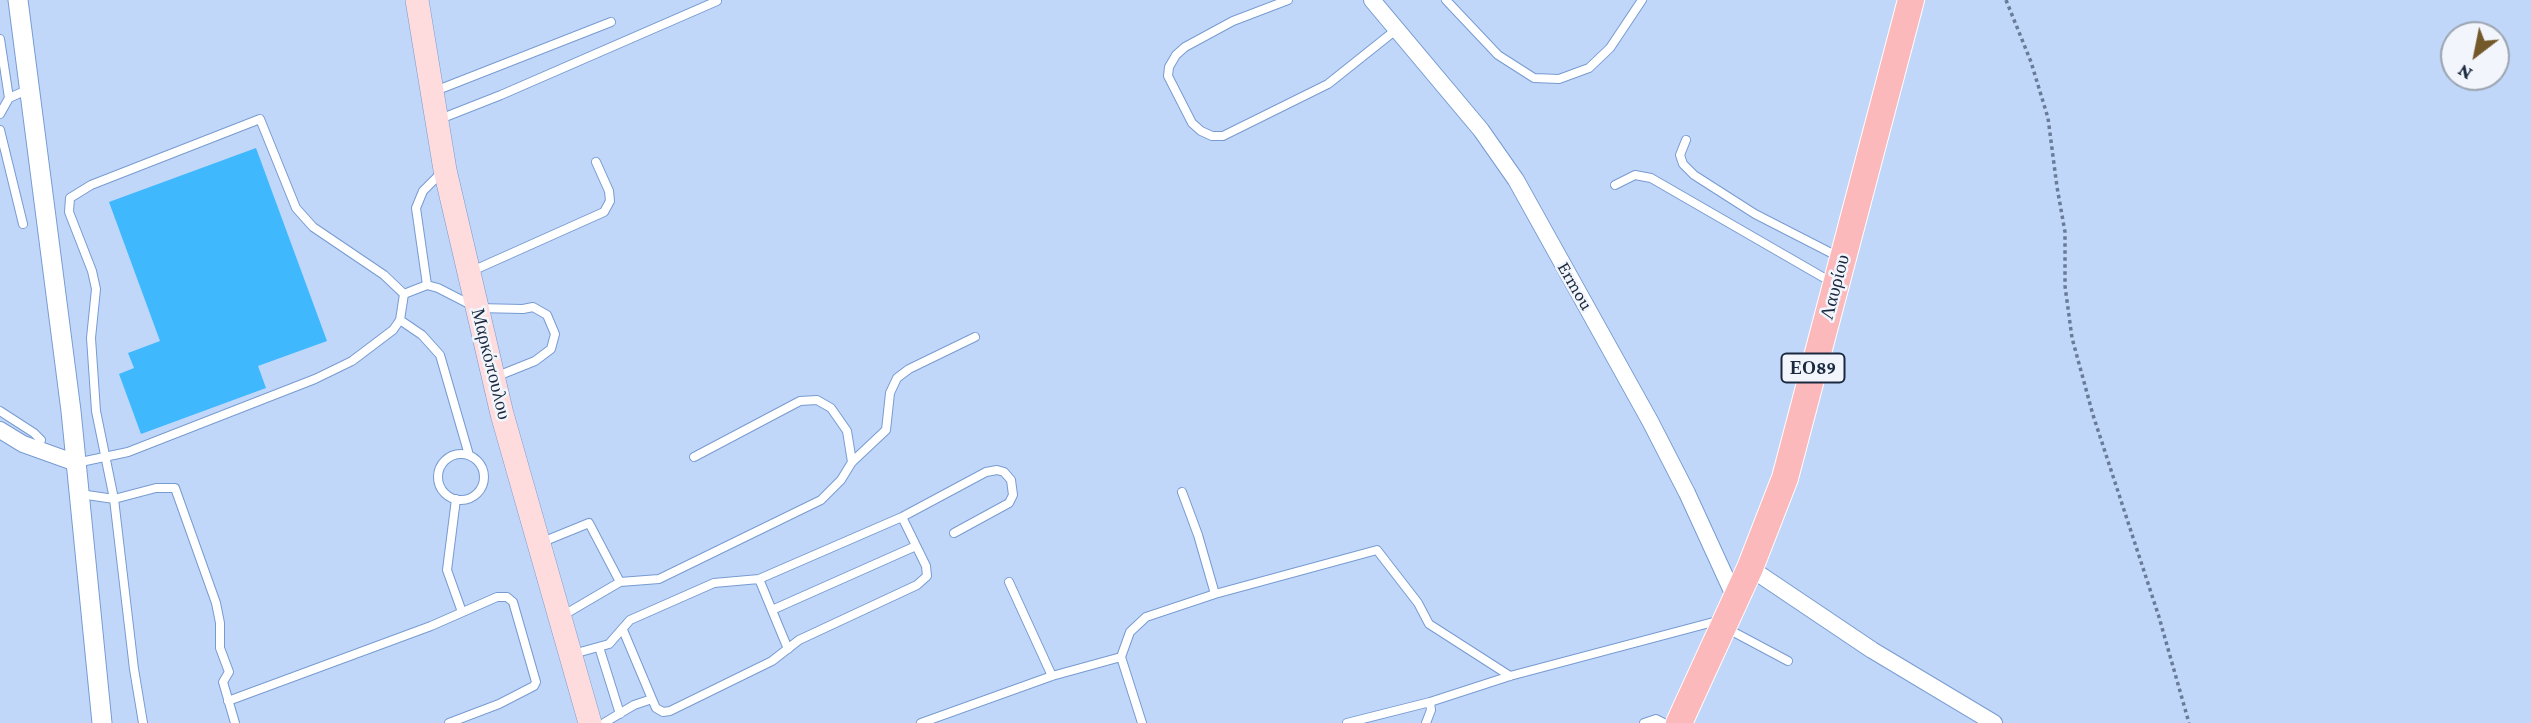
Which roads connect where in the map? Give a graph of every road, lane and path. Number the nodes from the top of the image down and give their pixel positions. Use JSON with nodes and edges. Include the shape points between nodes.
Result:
{"nodes":[{"id":1,"x":18,"y":0,"type":"edge"},
{"id":2,"x":416,"y":0,"type":"edge"},
{"id":3,"x":1288,"y":0,"type":"edge"},
{"id":4,"x":1372,"y":0,"type":"edge"},
{"id":5,"x":1446,"y":0,"type":"edge"},
{"id":6,"x":1642,"y":0,"type":"edge"},
{"id":7,"x":1911,"y":0,"type":"edge"},
{"id":8,"x":2006,"y":0,"type":"edge"},
{"id":9,"x":717,"y":1,"type":"edge"},
{"id":10,"x":611,"y":22,"type":"dead end"},
{"id":11,"x":1397,"y":29,"type":"junction"},
{"id":12,"x":0,"y":40,"type":"edge"},
{"id":13,"x":29,"y":89,"type":"junction"},
{"id":14,"x":432,"y":92,"type":"junction"},
{"id":15,"x":9,"y":98,"type":"junction"},
{"id":16,"x":0,"y":114,"type":"edge"},
{"id":17,"x":437,"y":120,"type":"junction"},
{"id":18,"x":0,"y":130,"type":"edge"},
{"id":19,"x":1686,"y":140,"type":"dead end"},
{"id":20,"x":596,"y":162,"type":"dead end"},
{"id":21,"x":445,"y":170,"type":"junction"},
{"id":22,"x":1615,"y":185,"type":"dead end"},
{"id":23,"x":23,"y":224,"type":"dead end"},
{"id":24,"x":1842,"y":258,"type":"junction"},
{"id":25,"x":469,"y":273,"type":"junction"},
{"id":26,"x":427,"y":285,"type":"junction"},
{"id":27,"x":1836,"y":285,"type":"junction"},
{"id":28,"x":404,"y":295,"type":"junction"},
{"id":29,"x":477,"y":308,"type":"junction"},
{"id":30,"x":400,"y":320,"type":"junction"},
{"id":31,"x":975,"y":337,"type":"dead end"},
{"id":32,"x":494,"y":378,"type":"junction"},
{"id":33,"x":0,"y":411,"type":"edge"},
{"id":34,"x":0,"y":429,"type":"edge"},
{"id":35,"x":38,"y":449,"type":"junction"},
{"id":36,"x":469,"y":455,"type":"junction"},
{"id":37,"x":106,"y":457,"type":"junction"},
{"id":38,"x":694,"y":457,"type":"dead end"},
{"id":39,"x":852,"y":462,"type":"junction"},
{"id":40,"x":76,"y":463,"type":"junction"},
{"id":41,"x":1182,"y":492,"type":"dead end"},
{"id":42,"x":80,"y":494,"type":"junction"},
{"id":43,"x":114,"y":499,"type":"junction"},
{"id":44,"x":456,"y":499,"type":"junction"},
{"id":45,"x":902,"y":517,"type":"junction"},
{"id":46,"x":954,"y":533,"type":"dead end"},
{"id":47,"x":539,"y":544,"type":"junction"},
{"id":48,"x":916,"y":546,"type":"junction"},
{"id":49,"x":1750,"y":568,"type":"junction"},
{"id":50,"x":759,"y":579,"type":"junction"},
{"id":51,"x":620,"y":582,"type":"junction"},
{"id":52,"x":1009,"y":582,"type":"dead end"},
{"id":53,"x":1215,"y":594,"type":"junction"},
{"id":54,"x":772,"y":610,"type":"junction"},
{"id":55,"x":462,"y":612,"type":"junction"},
{"id":56,"x":1729,"y":615,"type":"junction"},
{"id":57,"x":560,"y":618,"type":"junction"},
{"id":58,"x":623,"y":630,"type":"junction"},
{"id":59,"x":598,"y":647,"type":"junction"},
{"id":60,"x":788,"y":649,"type":"junction"},
{"id":61,"x":570,"y":655,"type":"junction"},
{"id":62,"x":1121,"y":657,"type":"junction"},
{"id":63,"x":1788,"y":661,"type":"dead end"},
{"id":64,"x":1052,"y":676,"type":"junction"},
{"id":65,"x":1510,"y":676,"type":"junction"},
{"id":66,"x":652,"y":699,"type":"junction"},
{"id":67,"x":228,"y":701,"type":"junction"},
{"id":68,"x":1430,"y":702,"type":"junction"},
{"id":69,"x":620,"y":714,"type":"junction"},
{"id":70,"x":102,"y":723,"type":"edge"},
{"id":71,"x":143,"y":723,"type":"edge"},
{"id":72,"x":235,"y":723,"type":"edge"},
{"id":73,"x":449,"y":723,"type":"edge"},
{"id":74,"x":590,"y":723,"type":"edge"},
{"id":75,"x":604,"y":723,"type":"edge"},
{"id":76,"x":921,"y":723,"type":"edge"},
{"id":77,"x":1142,"y":723,"type":"edge"},
{"id":78,"x":1346,"y":723,"type":"edge"},
{"id":79,"x":1426,"y":723,"type":"edge"},
{"id":80,"x":1644,"y":723,"type":"edge"},
{"id":81,"x":1664,"y":723,"type":"edge"},
{"id":82,"x":1679,"y":723,"type":"edge"},
{"id":83,"x":1994,"y":723,"type":"edge"},
{"id":84,"x":2189,"y":723,"type":"edge"}],
"edges":[{"from":1,"to":13,"type":"street"},
{"from":2,"to":14,"type":"main road","name":"Μαρκόπουλου"},
{"from":3,"to":11,"type":"lane","via":[[1233,20],[1176,55],[1168,76],[1192,123],[1201,131],[1223,136],[1328,84]]},
{"from":4,"to":11,"type":"street","name":"Ermou"},
{"from":5,"to":6,"type":"lane","via":[[1498,55],[1534,78],[1559,79],[1589,68],[1610,48]]},
{"from":7,"to":24,"type":"main road","name":"Λαυρίου","number":"ΕΟ89"},
{"from":8,"to":84,"type":"path","via":[[2048,118],[2065,232],[2071,338]]},
{"from":9,"to":17,"type":"lane"},
{"from":10,"to":14,"type":"lane"},
{"from":11,"to":56,"type":"street","name":"Ermou","via":[[1516,180],[1687,493]]},
{"from":12,"to":15,"type":"lane"},
{"from":13,"to":15,"type":"lane"},
{"from":13,"to":40,"type":"street"},
{"from":14,"to":17,"type":"main road","name":"Μαρκόπουλου"},
{"from":15,"to":16,"type":"lane"},
{"from":17,"to":21,"type":"main road","name":"Μαρκόπουλου"},
{"from":18,"to":23,"type":"lane"},
{"from":19,"to":24,"type":"lane","via":[[1680,155],[1694,175],[1755,214]]},
{"from":20,"to":25,"type":"lane","via":[[609,191],[604,212]]},
{"from":21,"to":25,"type":"main road","name":"Μαρκόπουλου"},
{"from":21,"to":26,"type":"lane","via":[[423,191],[416,208]]},
{"from":22,"to":27,"type":"lane","via":[[1636,176],[1651,178]]},
{"from":24,"to":27,"type":"main road","name":"Λαυρίου","number":"ΕΟ89"},
{"from":25,"to":29,"type":"main road","name":"Μαρκόπουλου"},
{"from":26,"to":28,"type":"lane"},
{"from":26,"to":29,"type":"lane"},
{"from":27,"to":49,"type":"main road","name":"Λαυρίου","number":"ΕΟ89","via":[[1785,478]]},
{"from":28,"to":30,"type":"lane"},
{"from":28,"to":37,"type":"lane","via":[[384,275],[313,227],[296,208],[260,119],[91,185],[70,198],[69,212],[96,289],[90,338],[96,411]]},
{"from":29,"to":32,"type":"main road","name":"Μαρκόπουλου"},
{"from":29,"to":32,"type":"lane","via":[[533,307],[547,315],[555,334],[551,349],[535,361]]},
{"from":30,"to":36,"type":"lane","via":[[440,355]]},
{"from":30,"to":37,"type":"lane","via":[[352,361],[316,379]]},
{"from":31,"to":39,"type":"lane","via":[[897,379],[890,393],[886,430]]},
{"from":32,"to":47,"type":"main road","name":"Μαρκόπουλου"},
{"from":33,"to":35,"type":"lane","via":[[34,433],[41,440]]},
{"from":34,"to":35,"type":"street"},
{"from":35,"to":40,"type":"street"},
{"from":36,"to":44,"type":"lane","via":[[481,465],[484,480],[471,498]]},
{"from":36,"to":44,"type":"lane","via":[[447,458],[439,470],[439,485]]},
{"from":37,"to":40,"type":"lane"},
{"from":37,"to":43,"type":"lane"},
{"from":38,"to":39,"type":"lane","via":[[800,401],[817,400],[831,408],[847,431]]},
{"from":39,"to":51,"type":"lane","via":[[841,480],[812,505],[659,579]]},
{"from":40,"to":42,"type":"street"},
{"from":41,"to":53,"type":"lane"},
{"from":42,"to":43,"type":"lane"},
{"from":42,"to":70,"type":"street"},
{"from":43,"to":67,"type":"lane","via":[[175,488],[216,603],[220,648],[229,673],[223,682]]},
{"from":43,"to":71,"type":"lane"},
{"from":44,"to":55,"type":"lane","via":[[447,570]]},
{"from":45,"to":46,"type":"lane","via":[[986,472],[1004,472],[1012,480],[1009,503]]},
{"from":45,"to":48,"type":"lane"},
{"from":45,"to":50,"type":"lane"},
{"from":47,"to":51,"type":"lane","via":[[589,523]]},
{"from":47,"to":57,"type":"main road","name":"Μαρκόπουλου"},
{"from":48,"to":54,"type":"lane"},
{"from":48,"to":60,"type":"lane","via":[[927,576],[917,585]]},
{"from":49,"to":56,"type":"main road","name":"Λαυρίου","number":"ΕΟ89"},
{"from":49,"to":83,"type":"street","via":[[1872,650]]},
{"from":50,"to":54,"type":"lane"},
{"from":50,"to":58,"type":"lane","via":[[714,583],[630,620]]},
{"from":51,"to":57,"type":"lane"},
{"from":52,"to":64,"type":"lane"},
{"from":53,"to":62,"type":"lane","via":[[1146,617],[1130,632]]},
{"from":53,"to":65,"type":"lane","via":[[1377,550],[1429,624]]},
{"from":54,"to":60,"type":"lane"},
{"from":55,"to":67,"type":"lane"},
{"from":55,"to":73,"type":"lane","via":[[496,597],[513,602],[536,681],[499,704]]},
{"from":56,"to":63,"type":"lane"},
{"from":56,"to":65,"type":"lane"},
{"from":56,"to":82,"type":"main road","name":"Λαυρίου","number":"ΕΟ89"},
{"from":57,"to":61,"type":"main road","name":"Μαρκόπουλου"},
{"from":58,"to":59,"type":"lane","via":[[609,644]]},
{"from":58,"to":66,"type":"lane"},
{"from":59,"to":61,"type":"lane"},
{"from":59,"to":69,"type":"lane"},
{"from":60,"to":66,"type":"lane","via":[[772,662],[670,711],[656,708]]},
{"from":61,"to":74,"type":"main road","name":"Μαρκόπουλου"},
{"from":62,"to":64,"type":"lane"},
{"from":62,"to":77,"type":"lane"},
{"from":64,"to":76,"type":"lane"},
{"from":65,"to":68,"type":"lane"},
{"from":66,"to":69,"type":"lane"},
{"from":67,"to":72,"type":"lane"},
{"from":68,"to":78,"type":"lane"},
{"from":68,"to":79,"type":"lane"},
{"from":69,"to":75,"type":"lane"},
{"from":80,"to":81,"type":"lane","via":[[1656,719]]}]}
